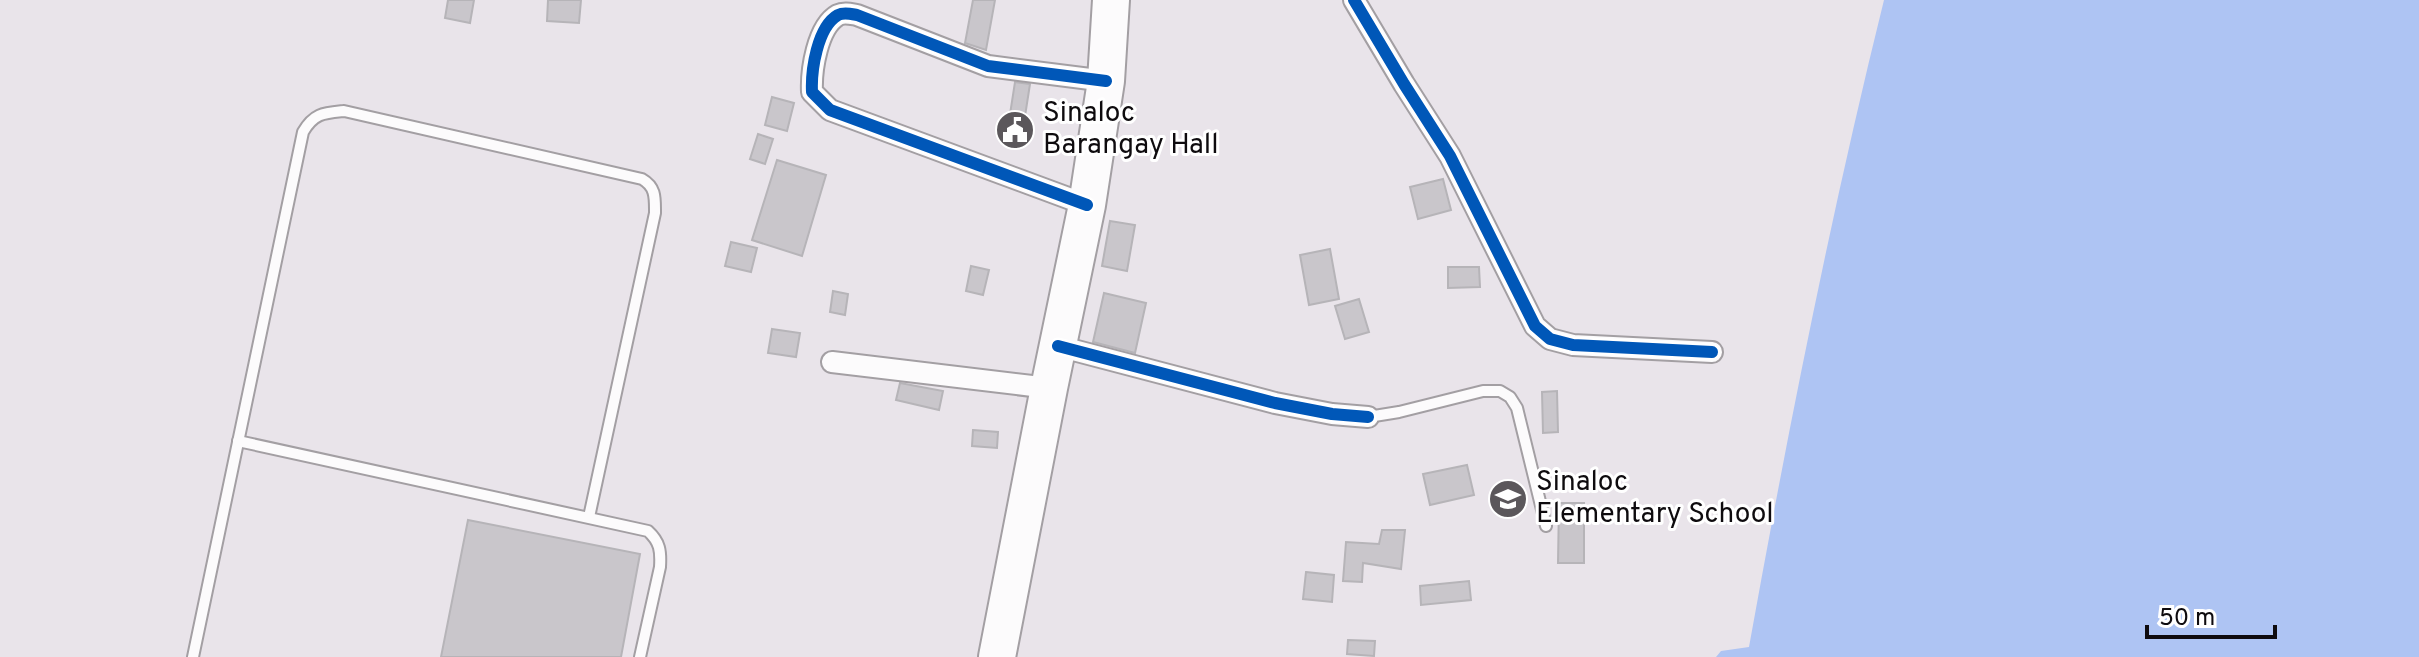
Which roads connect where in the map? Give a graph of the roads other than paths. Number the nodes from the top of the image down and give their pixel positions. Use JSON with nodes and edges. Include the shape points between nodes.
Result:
{"nodes":[{"id":1,"x":1111,"y":0,"type":"edge"},
{"id":2,"x":1354,"y":0,"type":"edge"},
{"id":3,"x":1106,"y":81,"type":"junction"},
{"id":4,"x":1087,"y":205,"type":"junction"},
{"id":5,"x":1058,"y":346,"type":"junction"},
{"id":6,"x":1712,"y":352,"type":"dead end"},
{"id":7,"x":832,"y":362,"type":"dead end"},
{"id":8,"x":1049,"y":388,"type":"junction"},
{"id":9,"x":1368,"y":417,"type":"joint"},
{"id":10,"x":238,"y":441,"type":"junction"},
{"id":11,"x":589,"y":517,"type":"junction"},
{"id":12,"x":1546,"y":526,"type":"dead end"},
{"id":13,"x":193,"y":657,"type":"edge"},
{"id":14,"x":640,"y":657,"type":"edge"},
{"id":15,"x":997,"y":657,"type":"edge"}],
"edges":[{"from":1,"to":3,"type":"highway"},
{"from":2,"to":6,"type":"street","via":[[1450,156],[1535,326],[1550,339],[1573,345]]},
{"from":3,"to":4,"type":"highway"},
{"from":3,"to":4,"type":"street","via":[[988,66],[847,13],[825,30],[812,77],[812,92],[830,110]]},
{"from":4,"to":5,"type":"highway"},
{"from":5,"to":8,"type":"highway"},
{"from":5,"to":9,"type":"street","via":[[1275,403]]},
{"from":7,"to":8,"type":"street"},
{"from":8,"to":15,"type":"highway"},
{"from":9,"to":12,"type":"lane","via":[[1483,391],[1510,397]]},
{"from":10,"to":11,"type":"lane"},
{"from":10,"to":11,"type":"lane","via":[[303,132],[324,113],[344,111],[651,184],[655,213]]},
{"from":10,"to":13,"type":"lane"},
{"from":11,"to":14,"type":"lane","via":[[648,531],[657,539],[660,567]]}]}
